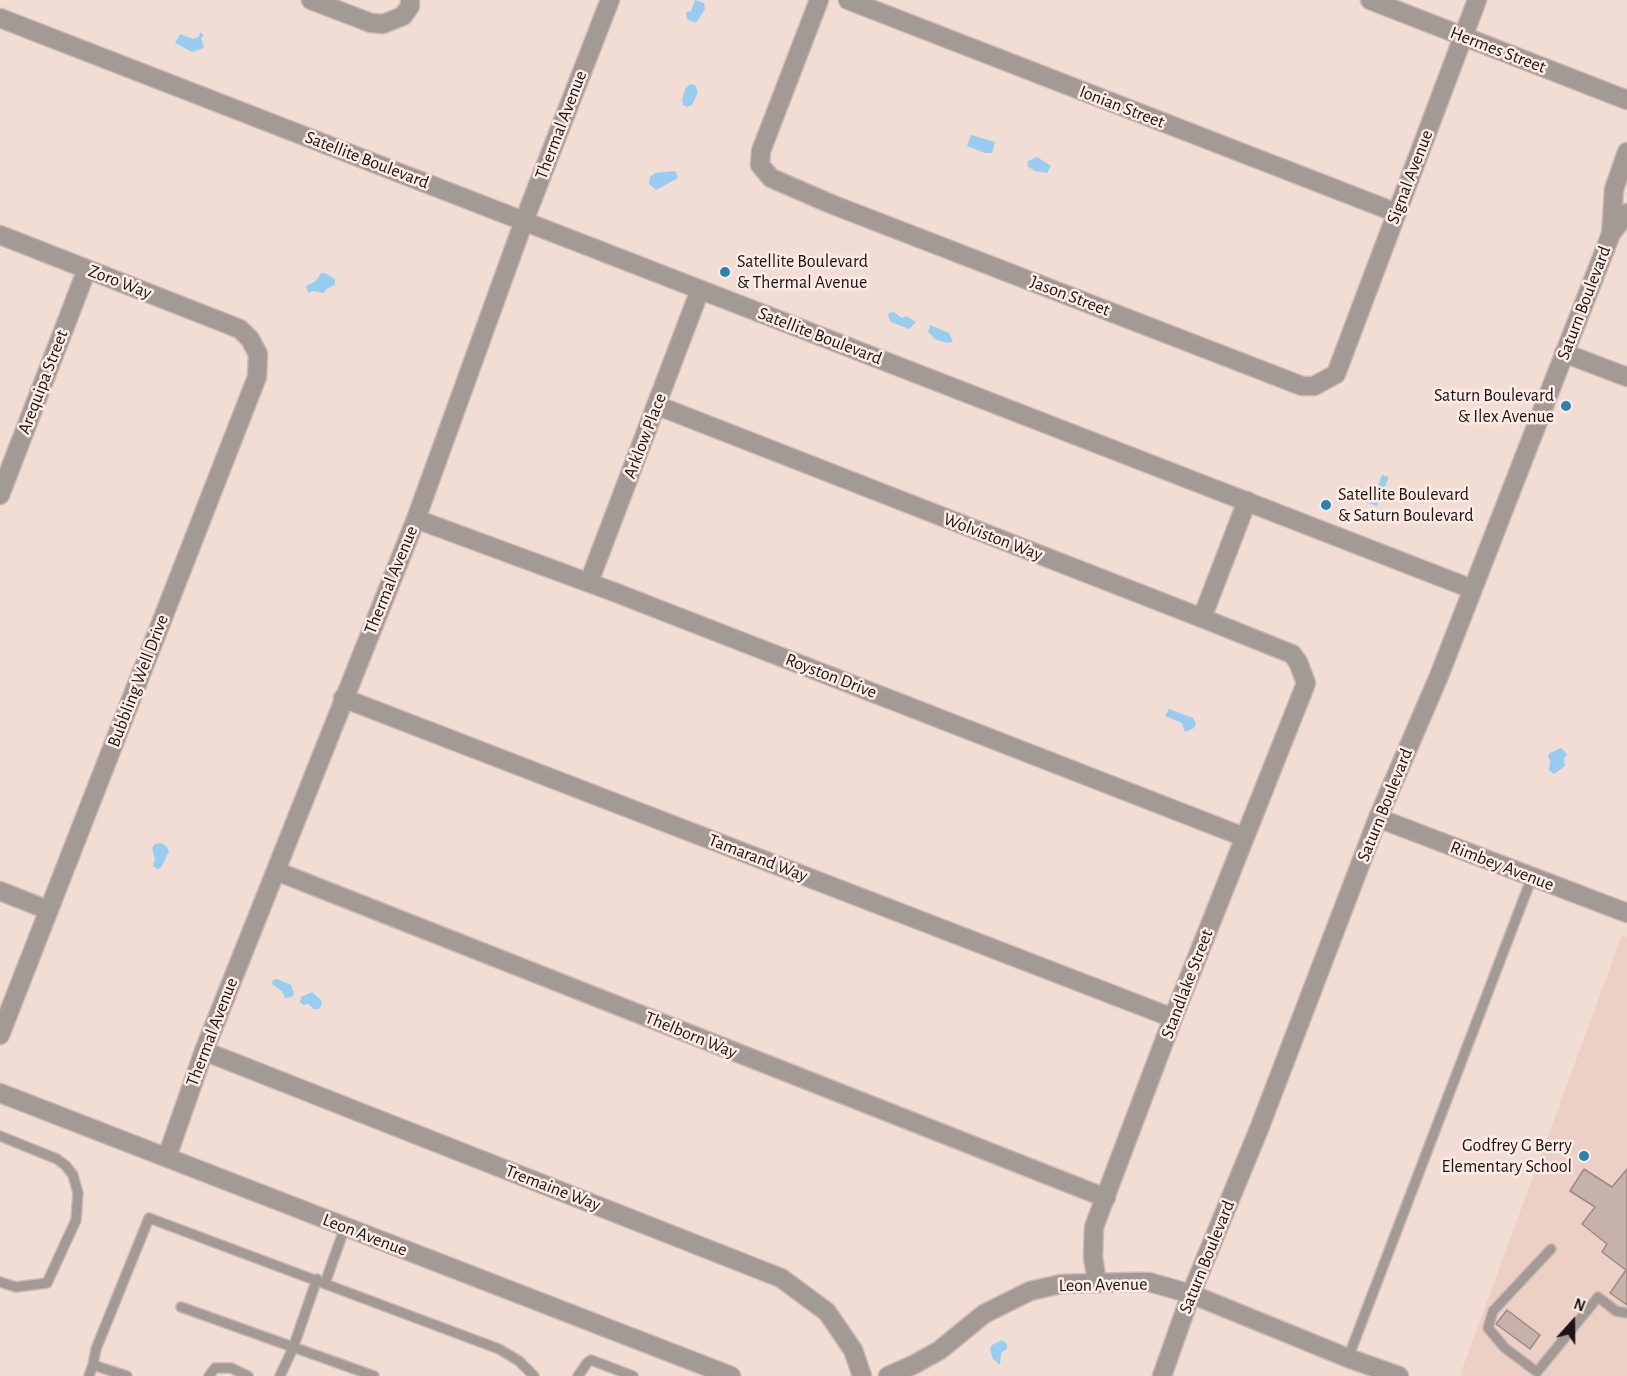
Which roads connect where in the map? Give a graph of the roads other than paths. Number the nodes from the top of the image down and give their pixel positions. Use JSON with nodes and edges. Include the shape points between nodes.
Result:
{"nodes":[{"id":1,"x":311,"y":0,"type":"edge"},
{"id":2,"x":410,"y":0,"type":"edge"},
{"id":3,"x":609,"y":0,"type":"edge"},
{"id":4,"x":819,"y":0,"type":"edge"},
{"id":5,"x":848,"y":0,"type":"edge"},
{"id":6,"x":1370,"y":0,"type":"edge"},
{"id":7,"x":1477,"y":0,"type":"edge"},
{"id":8,"x":0,"y":18,"type":"edge"},
{"id":9,"x":1464,"y":36,"type":"junction"},
{"id":10,"x":1627,"y":100,"type":"edge"},
{"id":11,"x":1627,"y":152,"type":"edge"},
{"id":12,"x":1397,"y":213,"type":"junction"},
{"id":13,"x":1627,"y":213,"type":"edge"},
{"id":14,"x":524,"y":221,"type":"junction"},
{"id":15,"x":1611,"y":234,"type":"junction"},
{"id":16,"x":0,"y":235,"type":"edge"},
{"id":17,"x":87,"y":269,"type":"junction"},
{"id":18,"x":700,"y":290,"type":"junction"},
{"id":19,"x":240,"y":329,"type":"joint"},
{"id":20,"x":1564,"y":353,"type":"junction"},
{"id":21,"x":1343,"y":354,"type":"joint"},
{"id":22,"x":1627,"y":377,"type":"edge"},
{"id":23,"x":656,"y":405,"type":"junction"},
{"id":24,"x":0,"y":495,"type":"edge"},
{"id":25,"x":1247,"y":501,"type":"junction"},
{"id":26,"x":416,"y":519,"type":"junction"},
{"id":27,"x":589,"y":582,"type":"junction"},
{"id":28,"x":1472,"y":589,"type":"junction"},
{"id":29,"x":1202,"y":618,"type":"junction"},
{"id":30,"x":1303,"y":691,"type":"joint"},
{"id":31,"x":343,"y":698,"type":"junction"},
{"id":32,"x":1378,"y":818,"type":"junction"},
{"id":33,"x":1244,"y":837,"type":"junction"},
{"id":34,"x":276,"y":872,"type":"junction"},
{"id":35,"x":1532,"y":877,"type":"junction"},
{"id":36,"x":0,"y":891,"type":"edge"},
{"id":37,"x":48,"y":910,"type":"junction"},
{"id":38,"x":1627,"y":913,"type":"edge"},
{"id":39,"x":1173,"y":1018,"type":"junction"},
{"id":40,"x":0,"y":1035,"type":"edge"},
{"id":41,"x":204,"y":1051,"type":"junction"},
{"id":42,"x":0,"y":1093,"type":"edge"},
{"id":43,"x":0,"y":1136,"type":"edge"},
{"id":44,"x":166,"y":1157,"type":"junction"},
{"id":45,"x":1106,"y":1198,"type":"junction"},
{"id":46,"x":345,"y":1227,"type":"junction"},
{"id":47,"x":1551,"y":1249,"type":"dead end"},
{"id":48,"x":321,"y":1281,"type":"junction"},
{"id":49,"x":0,"y":1282,"type":"edge"},
{"id":50,"x":1097,"y":1282,"type":"junction"},
{"id":51,"x":1191,"y":1294,"type":"junction"},
{"id":52,"x":181,"y":1307,"type":"dead end"},
{"id":53,"x":1627,"y":1313,"type":"edge"},
{"id":54,"x":293,"y":1348,"type":"junction"},
{"id":55,"x":1348,"y":1358,"type":"junction"},
{"id":56,"x":93,"y":1365,"type":"junction"},
{"id":57,"x":1536,"y":1374,"type":"edge"},
{"id":58,"x":89,"y":1376,"type":"edge"},
{"id":59,"x":127,"y":1376,"type":"edge"},
{"id":60,"x":209,"y":1376,"type":"edge"},
{"id":61,"x":248,"y":1376,"type":"edge"},
{"id":62,"x":280,"y":1376,"type":"edge"},
{"id":63,"x":374,"y":1376,"type":"edge"},
{"id":64,"x":534,"y":1376,"type":"edge"},
{"id":65,"x":578,"y":1376,"type":"edge"},
{"id":66,"x":633,"y":1376,"type":"edge"},
{"id":67,"x":731,"y":1376,"type":"edge"},
{"id":68,"x":862,"y":1376,"type":"edge"},
{"id":69,"x":888,"y":1376,"type":"edge"},
{"id":70,"x":1162,"y":1376,"type":"edge"},
{"id":71,"x":1399,"y":1376,"type":"edge"},
{"id":72,"x":1548,"y":1376,"type":"edge"}],
"edges":[{"from":1,"to":2,"type":"street","via":[[383,24],[403,16]]},
{"from":3,"to":14,"type":"street","name":"Thermal Avenue"},
{"from":4,"to":21,"type":"street","name":"Jason Street","via":[[761,151],[760,165],[771,178],[1302,386],[1314,386],[1336,374]]},
{"from":5,"to":12,"type":"street","name":"Ionian Street"},
{"from":6,"to":9,"type":"street","name":"Hermes Street"},
{"from":7,"to":9,"type":"street","name":"Signal Avenue"},
{"from":8,"to":14,"type":"street","name":"Satellite Boulevard"},
{"from":9,"to":10,"type":"street","name":"Hermes Street"},
{"from":9,"to":12,"type":"street","name":"Signal Avenue"},
{"from":11,"to":15,"type":"street","name":"Saturn Boulevard","via":[[1614,189]]},
{"from":12,"to":21,"type":"street","name":"Signal Avenue"},
{"from":13,"to":15,"type":"street","name":"Saturn Boulevard"},
{"from":14,"to":18,"type":"street","name":"Satellite Boulevard"},
{"from":14,"to":26,"type":"street","name":"Thermal Avenue"},
{"from":15,"to":20,"type":"street","name":"Saturn Boulevard"},
{"from":16,"to":17,"type":"street","name":"Zoro Way"},
{"from":17,"to":19,"type":"street","name":"Zoro Way"},
{"from":17,"to":24,"type":"street","name":"Arequipa Street"},
{"from":18,"to":23,"type":"street","name":"Arklow Place"},
{"from":18,"to":25,"type":"street","name":"Satellite Boulevard"},
{"from":19,"to":37,"type":"street","name":"Bubbling Well Drive","via":[[258,354],[257,377]]},
{"from":20,"to":22,"type":"street"},
{"from":20,"to":28,"type":"street","name":"Saturn Boulevard"},
{"from":23,"to":27,"type":"street","name":"Arklow Place"},
{"from":23,"to":29,"type":"street","name":"Wolviston Way"},
{"from":25,"to":28,"type":"street","name":"Satellite Boulevard"},
{"from":25,"to":29,"type":"street"},
{"from":26,"to":27,"type":"street","name":"Royston Drive"},
{"from":26,"to":31,"type":"street","name":"Thermal Avenue"},
{"from":27,"to":33,"type":"street","name":"Royston Drive"},
{"from":28,"to":32,"type":"street","name":"Saturn Boulevard"},
{"from":29,"to":30,"type":"street","name":"Wolviston Way","via":[[1292,654],[1306,682]]},
{"from":30,"to":33,"type":"street","name":"Standlake Street"},
{"from":31,"to":34,"type":"street","name":"Thermal Avenue"},
{"from":31,"to":39,"type":"street","name":"Tamarand Way"},
{"from":32,"to":35,"type":"street","name":"Rimbey Avenue"},
{"from":32,"to":51,"type":"street","name":"Saturn Boulevard"},
{"from":33,"to":39,"type":"street","name":"Standlake Street"},
{"from":34,"to":41,"type":"street","name":"Thermal Avenue"},
{"from":34,"to":45,"type":"street","name":"Thelborn Way"},
{"from":35,"to":38,"type":"street","name":"Rimbey Avenue"},
{"from":35,"to":55,"type":"lane"},
{"from":36,"to":37,"type":"street"},
{"from":37,"to":40,"type":"street","name":"Bubbling Well Drive"},
{"from":39,"to":45,"type":"street","name":"Standlake Street"},
{"from":41,"to":44,"type":"street","name":"Thermal Avenue"},
{"from":41,"to":68,"type":"street","name":"Tremaine Way","via":[[781,1278],[827,1312],[853,1350]]},
{"from":42,"to":44,"type":"street","name":"Leon Avenue"},
{"from":43,"to":49,"type":"lane","via":[[57,1159],[73,1176],[78,1193],[76,1220],[47,1282],[16,1287]]},
{"from":44,"to":46,"type":"street","name":"Leon Avenue"},
{"from":45,"to":50,"type":"street","name":"Standlake Street","via":[[1094,1227]]},
{"from":46,"to":48,"type":"lane"},
{"from":46,"to":67,"type":"street","name":"Leon Avenue"},
{"from":47,"to":57,"type":"lane","via":[[1493,1311],[1488,1328]]},
{"from":48,"to":54,"type":"lane"},
{"from":48,"to":56,"type":"lane","via":[[149,1218]]},
{"from":48,"to":64,"type":"lane","via":[[499,1349]]},
{"from":50,"to":51,"type":"street","name":"Leon Avenue","via":[[1149,1282]]},
{"from":50,"to":69,"type":"street","name":"Leon Avenue","via":[[1030,1291],[984,1314],[940,1350]]},
{"from":51,"to":55,"type":"street","name":"Leon Avenue"},
{"from":51,"to":70,"type":"street","name":"Saturn Boulevard"},
{"from":52,"to":54,"type":"lane"},
{"from":53,"to":57,"type":"lane","via":[[1616,1311],[1598,1297]]},
{"from":54,"to":62,"type":"lane"},
{"from":54,"to":63,"type":"lane"},
{"from":55,"to":71,"type":"street","name":"Leon Avenue"},
{"from":56,"to":58,"type":"lane"},
{"from":56,"to":59,"type":"lane"},
{"from":57,"to":72,"type":"lane"},
{"from":60,"to":61,"type":"lane","via":[[215,1368],[231,1368]]},
{"from":65,"to":66,"type":"lane","via":[[591,1360]]}]}
